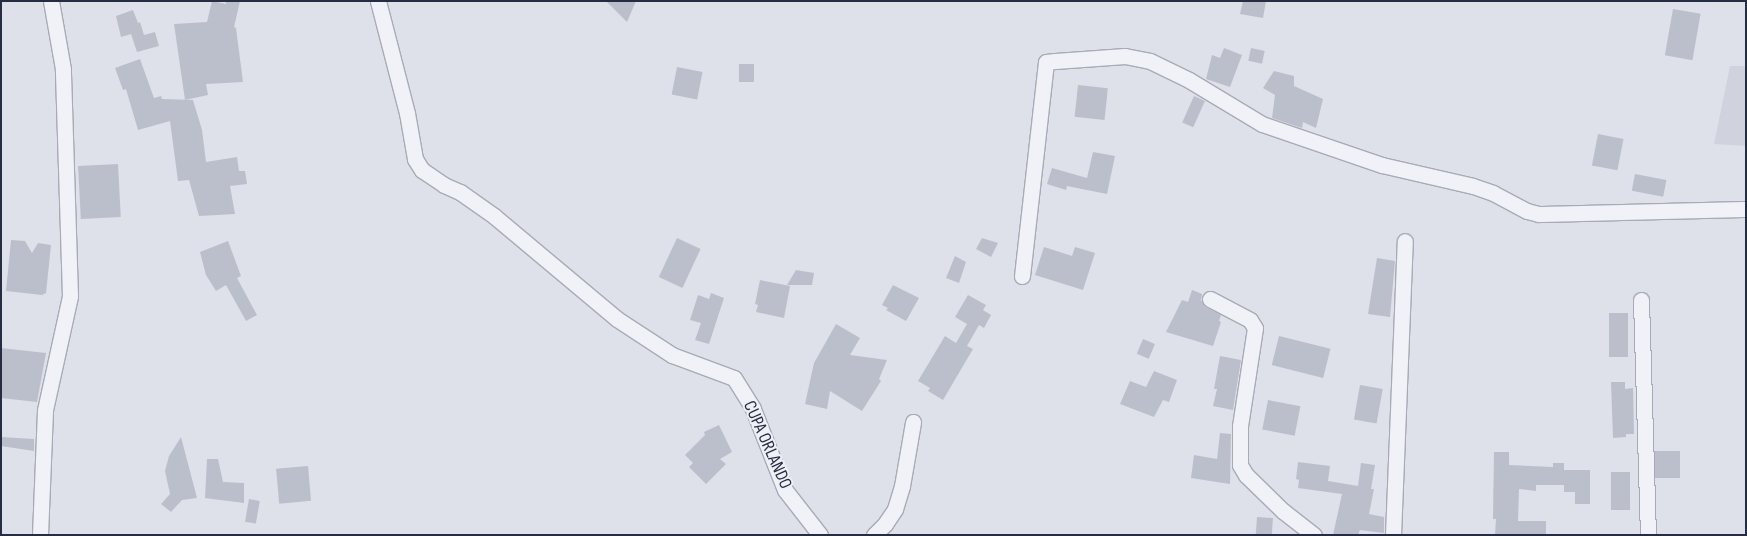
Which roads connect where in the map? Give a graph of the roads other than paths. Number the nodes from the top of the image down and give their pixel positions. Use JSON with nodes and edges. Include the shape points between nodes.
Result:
{"nodes":[{"id":1,"x":51,"y":1,"type":"edge"},
{"id":2,"x":378,"y":1,"type":"edge"},
{"id":3,"x":1746,"y":209,"type":"edge"},
{"id":4,"x":1405,"y":241,"type":"dead end"},
{"id":5,"x":1022,"y":276,"type":"dead end"},
{"id":6,"x":1210,"y":298,"type":"dead end"},
{"id":7,"x":1641,"y":300,"type":"dead end"},
{"id":8,"x":913,"y":422,"type":"dead end"},
{"id":9,"x":40,"y":535,"type":"edge"},
{"id":10,"x":820,"y":535,"type":"edge"},
{"id":11,"x":874,"y":535,"type":"edge"},
{"id":12,"x":1314,"y":535,"type":"edge"},
{"id":13,"x":1393,"y":535,"type":"edge"},
{"id":14,"x":1648,"y":535,"type":"edge"}],
"edges":[{"from":1,"to":9,"type":"street","via":[[63,69],[70,296],[45,410]]},
{"from":2,"to":10,"type":"street","name":"CUPA ORLANDO","via":[[416,159],[422,170],[494,216],[617,319],[672,355],[734,378],[754,410],[785,490]]},
{"from":3,"to":5,"type":"street","via":[[1539,214],[1473,186],[1382,164],[1262,124],[1189,80],[1150,61],[1130,56],[1055,61],[1046,62]]},
{"from":4,"to":13,"type":"street"},
{"from":6,"to":12,"type":"street","via":[[1250,320],[1255,328],[1240,426],[1240,465],[1246,476],[1282,511]]},
{"from":7,"to":14,"type":"street"},
{"from":8,"to":11,"type":"street","via":[[895,509]]}]}
